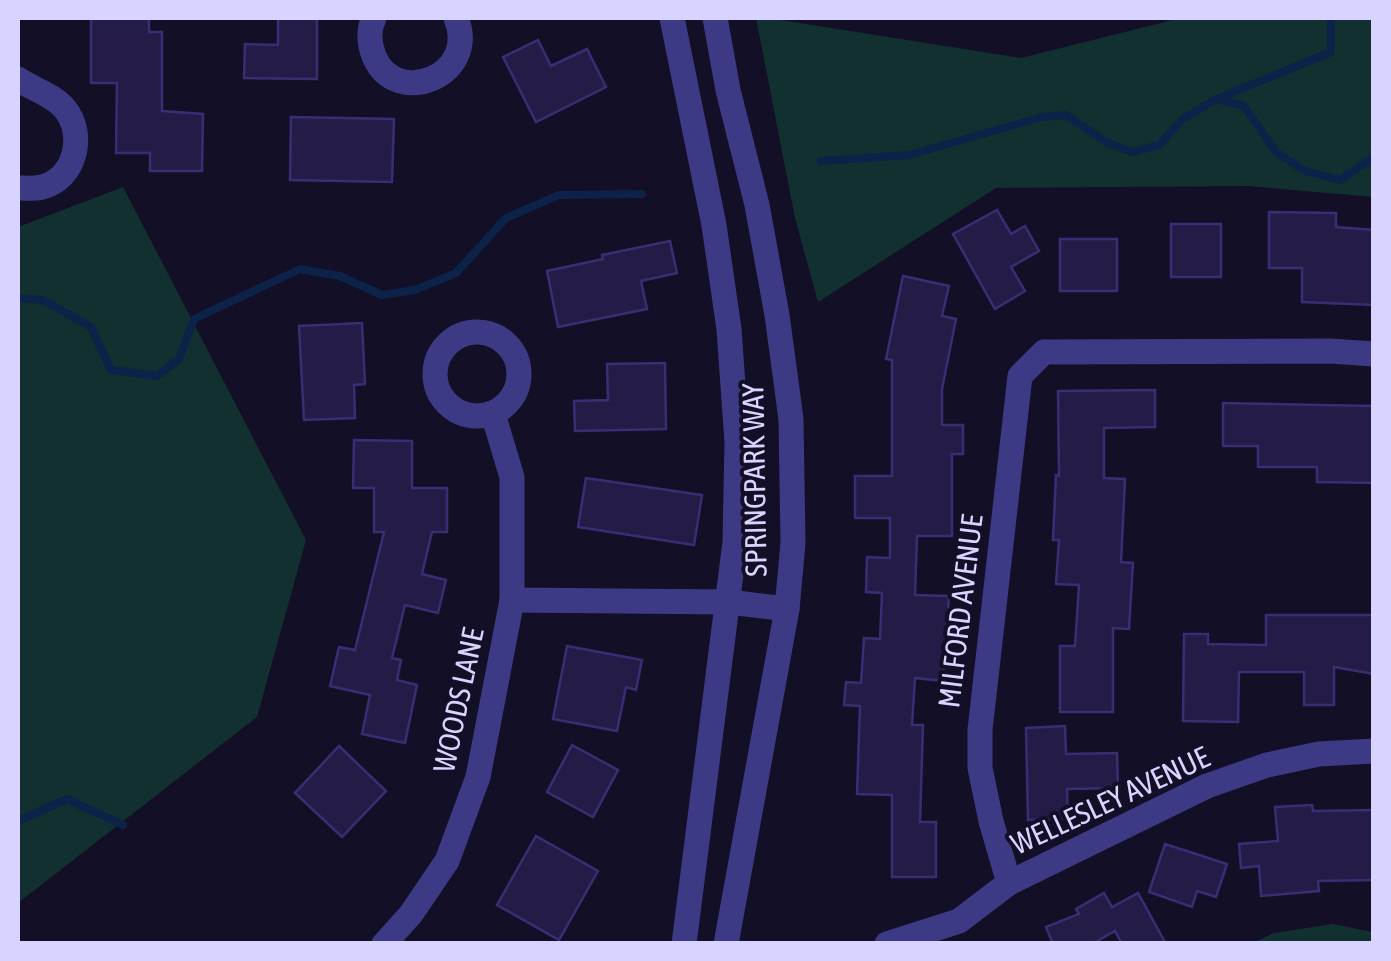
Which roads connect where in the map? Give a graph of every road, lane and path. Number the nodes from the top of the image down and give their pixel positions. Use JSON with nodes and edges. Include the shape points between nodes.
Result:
{"nodes":[{"id":1,"x":374,"y":18,"type":"edge"},
{"id":2,"x":456,"y":18,"type":"edge"},
{"id":3,"x":672,"y":18,"type":"edge"},
{"id":4,"x":715,"y":18,"type":"edge"},
{"id":5,"x":18,"y":79,"type":"edge"},
{"id":6,"x":18,"y":188,"type":"edge"},
{"id":7,"x":1374,"y":354,"type":"edge"},
{"id":8,"x":494,"y":414,"type":"dead end"},
{"id":9,"x":512,"y":600,"type":"junction"},
{"id":10,"x":728,"y":602,"type":"junction"},
{"id":11,"x":787,"y":609,"type":"junction"},
{"id":12,"x":1374,"y":752,"type":"edge"},
{"id":13,"x":1009,"y":883,"type":"junction"},
{"id":14,"x":693,"y":943,"type":"edge"},
{"id":15,"x":384,"y":944,"type":"edge"},
{"id":16,"x":726,"y":944,"type":"edge"},
{"id":17,"x":887,"y":944,"type":"edge"}],
"edges":[{"from":1,"to":2,"type":"street","via":[[369,44],[377,64],[392,78],[412,83],[433,80],[449,68],[460,50]]},
{"from":3,"to":10,"type":"street","name":"SPRINGPARK WAY","via":[[729,329],[737,442]]},
{"from":4,"to":11,"type":"street","name":"SPRINGPARK WAY","via":[[757,206],[791,419]]},
{"from":5,"to":6,"type":"street","via":[[64,107],[76,128],[76,153],[64,174],[44,187]]},
{"from":7,"to":13,"type":"street","name":"MILFORD AVENUE","via":[[1044,352],[1020,376],[980,730],[980,768]]},
{"from":8,"to":9,"type":"street","via":[[512,477]]},
{"from":9,"to":10,"type":"street","name":"WOODS LANE"},
{"from":9,"to":15,"type":"street","name":"WOODS LANE","via":[[478,777],[447,861]]},
{"from":10,"to":11,"type":"street","name":"WOODS LANE"},
{"from":10,"to":14,"type":"street","name":"SPRINGPARK WAY"},
{"from":11,"to":16,"type":"street","name":"SPRINGPARK WAY"},
{"from":12,"to":13,"type":"street","name":"WELLESLEY AVENUE","via":[[1319,754],[1207,786]]},
{"from":13,"to":17,"type":"street","name":"WELLESLEY AVENUE","via":[[959,921]]}]}
